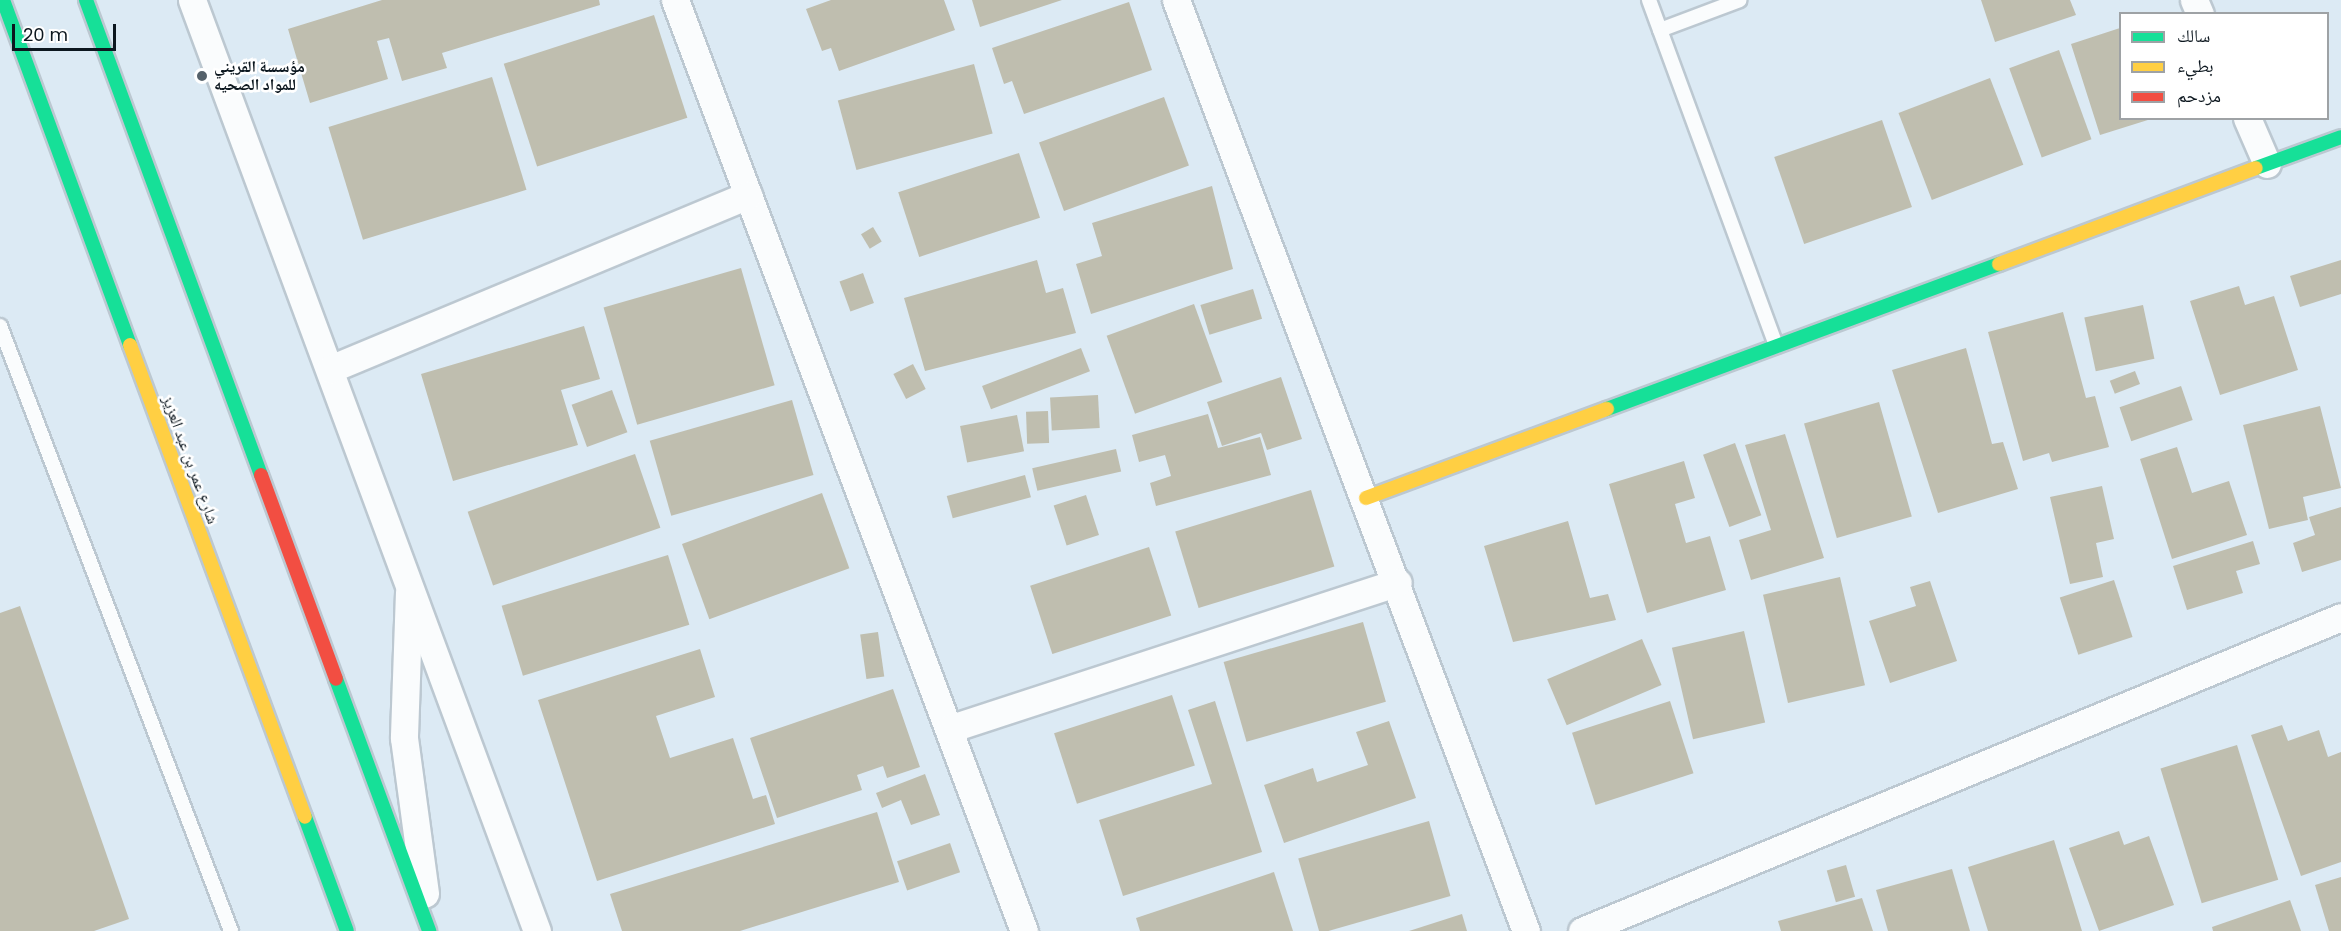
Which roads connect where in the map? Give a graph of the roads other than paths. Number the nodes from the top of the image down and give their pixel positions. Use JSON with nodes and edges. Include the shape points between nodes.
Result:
{"nodes":[{"id":1,"x":3,"y":0,"type":"edge"},
{"id":2,"x":86,"y":0,"type":"edge"},
{"id":3,"x":192,"y":0,"type":"edge"},
{"id":4,"x":675,"y":0,"type":"edge"},
{"id":5,"x":1176,"y":0,"type":"edge"},
{"id":6,"x":1649,"y":0,"type":"edge"},
{"id":7,"x":1740,"y":0,"type":"edge"},
{"id":8,"x":1660,"y":30,"type":"junction"},
{"id":9,"x":2248,"y":120,"type":"edge"},
{"id":10,"x":2341,"y":136,"type":"edge"},
{"id":11,"x":2267,"y":164,"type":"junction"},
{"id":12,"x":748,"y":195,"type":"junction"},
{"id":13,"x":0,"y":326,"type":"edge"},
{"id":14,"x":1776,"y":346,"type":"junction"},
{"id":15,"x":330,"y":369,"type":"junction"},
{"id":16,"x":1366,"y":498,"type":"junction"},
{"id":17,"x":410,"y":580,"type":"junction"},
{"id":18,"x":1398,"y":582,"type":"junction"},
{"id":19,"x":2341,"y":617,"type":"edge"},
{"id":20,"x":948,"y":729,"type":"junction"},
{"id":21,"x":231,"y":931,"type":"edge"},
{"id":22,"x":347,"y":931,"type":"edge"},
{"id":23,"x":429,"y":931,"type":"edge"},
{"id":24,"x":537,"y":931,"type":"edge"},
{"id":25,"x":1024,"y":931,"type":"edge"},
{"id":26,"x":1526,"y":931,"type":"edge"},
{"id":27,"x":1582,"y":931,"type":"edge"}],
"edges":[{"from":1,"to":22,"type":"main road","name":"شارع عمر بن عبد العزيز"},
{"from":2,"to":23,"type":"main road"},
{"from":3,"to":15,"type":"street"},
{"from":4,"to":12,"type":"street"},
{"from":5,"to":16,"type":"street"},
{"from":6,"to":8,"type":"lane"},
{"from":7,"to":8,"type":"lane"},
{"from":8,"to":14,"type":"lane"},
{"from":9,"to":11,"type":"street"},
{"from":10,"to":11,"type":"main road"},
{"from":11,"to":14,"type":"main road"},
{"from":12,"to":15,"type":"street"},
{"from":12,"to":20,"type":"street"},
{"from":13,"to":21,"type":"lane"},
{"from":14,"to":16,"type":"main road"},
{"from":15,"to":17,"type":"street"},
{"from":16,"to":18,"type":"street"},
{"from":17,"to":23,"type":"street","via":[[405,738]]},
{"from":17,"to":24,"type":"street"},
{"from":18,"to":20,"type":"street"},
{"from":18,"to":26,"type":"street"},
{"from":19,"to":27,"type":"street"},
{"from":20,"to":25,"type":"street"}]}
